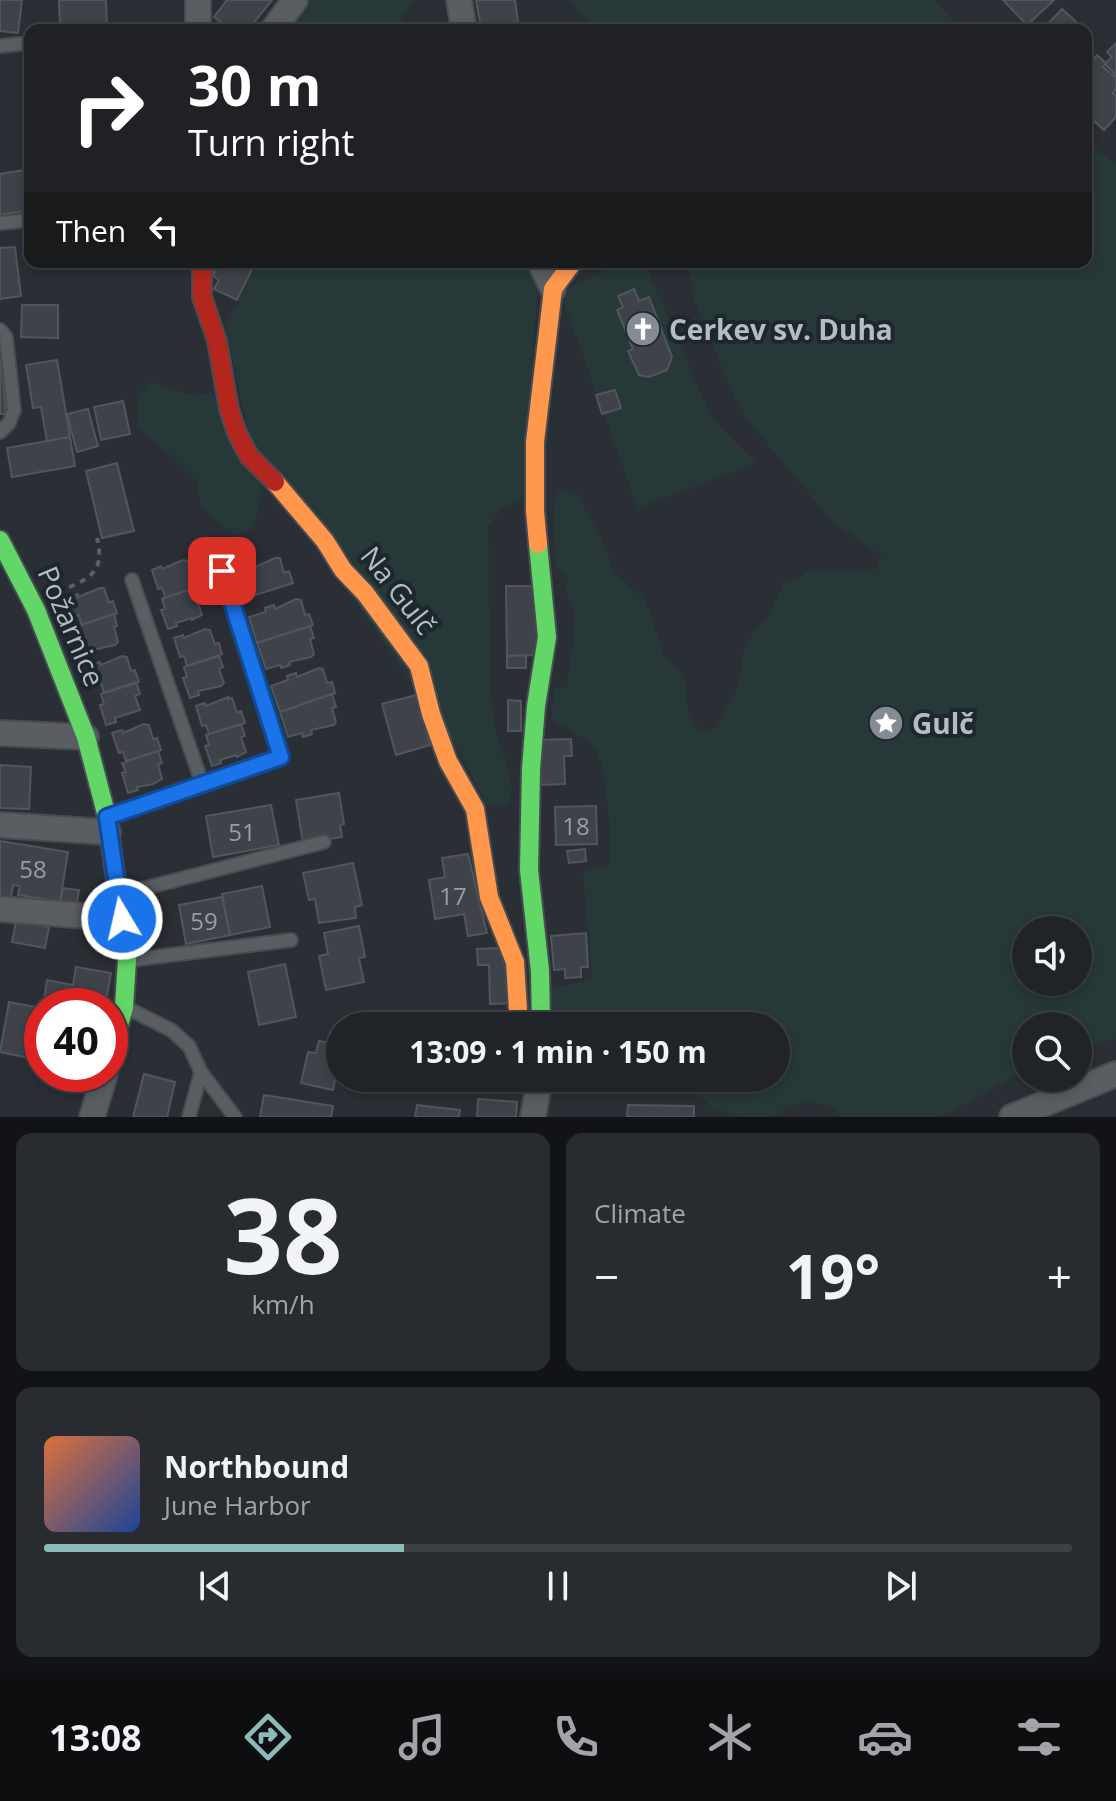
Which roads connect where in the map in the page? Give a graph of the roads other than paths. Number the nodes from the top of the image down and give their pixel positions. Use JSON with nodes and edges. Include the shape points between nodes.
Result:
{"nodes":[{"id":1,"x":198,"y":0,"type":"edge"},
{"id":2,"x":295,"y":0,"type":"edge"},
{"id":3,"x":459,"y":0,"type":"edge"},
{"id":4,"x":197,"y":24,"type":"edge"},
{"id":5,"x":277,"y":24,"type":"edge"},
{"id":6,"x":463,"y":24,"type":"edge"},
{"id":7,"x":24,"y":44,"type":"edge"},
{"id":8,"x":0,"y":46,"type":"edge"},
{"id":9,"x":24,"y":221,"type":"edge"},
{"id":10,"x":0,"y":223,"type":"edge"},
{"id":11,"x":204,"y":268,"type":"edge"},
{"id":12,"x":543,"y":268,"type":"edge"},
{"id":13,"x":569,"y":268,"type":"edge"},
{"id":14,"x":553,"y":289,"type":"junction"},
{"id":15,"x":0,"y":330,"type":"edge"},
{"id":16,"x":0,"y":432,"type":"edge"},
{"id":17,"x":0,"y":540,"type":"edge"},
{"id":18,"x":222,"y":571,"type":"dead end"},
{"id":19,"x":132,"y":580,"type":"dead end"},
{"id":20,"x":0,"y":733,"type":"edge"},
{"id":21,"x":86,"y":737,"type":"junction"},
{"id":22,"x":202,"y":783,"type":"junction"},
{"id":23,"x":108,"y":824,"type":"junction"},
{"id":24,"x":0,"y":825,"type":"edge"},
{"id":25,"x":324,"y":842,"type":"dead end"},
{"id":26,"x":119,"y":895,"type":"junction"},
{"id":27,"x":0,"y":909,"type":"edge"},
{"id":28,"x":122,"y":919,"type":"junction"},
{"id":29,"x":291,"y":940,"type":"dead end"},
{"id":30,"x":127,"y":960,"type":"junction"},
{"id":31,"x":125,"y":988,"type":"edge"},
{"id":32,"x":128,"y":1009,"type":"edge"},
{"id":33,"x":518,"y":1012,"type":"edge"},
{"id":34,"x":541,"y":1012,"type":"edge"},
{"id":35,"x":201,"y":1072,"type":"junction"},
{"id":36,"x":1116,"y":1074,"type":"edge"},
{"id":37,"x":100,"y":1092,"type":"edge"},
{"id":38,"x":527,"y":1092,"type":"edge"},
{"id":39,"x":538,"y":1092,"type":"edge"},
{"id":40,"x":534,"y":1116,"type":"edge"},
{"id":41,"x":1015,"y":1116,"type":"edge"},
{"id":42,"x":92,"y":1117,"type":"edge"},
{"id":43,"x":189,"y":1117,"type":"edge"},
{"id":44,"x":235,"y":1117,"type":"edge"}],
"edges":[{"from":1,"to":4,"type":"street"},
{"from":2,"to":5,"type":"street"},
{"from":3,"to":6,"type":"street"},
{"from":7,"to":8,"type":"lane"},
{"from":9,"to":10,"type":"lane"},
{"from":11,"to":33,"type":"street","name":"Na Gulč","via":[[202,297],[217,341],[229,409],[249,456],[325,541],[419,666],[448,761],[475,809],[489,897],[515,962]]},
{"from":12,"to":14,"type":"street"},
{"from":13,"to":14,"type":"street"},
{"from":14,"to":34,"type":"street","via":[[535,442],[535,511],[547,637],[531,769],[529,870]]},
{"from":15,"to":16,"type":"lane","via":[[6,337],[14,410]]},
{"from":17,"to":21,"type":"street","name":"Požarnice","via":[[33,604]]},
{"from":18,"to":22,"type":"lane","via":[[281,757]]},
{"from":19,"to":22,"type":"lane"},
{"from":20,"to":21,"type":"street"},
{"from":21,"to":23,"type":"street","name":"Požarnice"},
{"from":22,"to":23,"type":"lane"},
{"from":23,"to":24,"type":"street"},
{"from":23,"to":26,"type":"street","name":"Požarnice"},
{"from":25,"to":26,"type":"lane"},
{"from":26,"to":28,"type":"street","name":"Požarnice"},
{"from":27,"to":28,"type":"street"},
{"from":28,"to":30,"type":"street","name":"Požarnice"},
{"from":29,"to":30,"type":"lane"},
{"from":30,"to":31,"type":"street","name":"Požarnice"},
{"from":32,"to":35,"type":"lane","via":[[171,1030],[189,1046]]},
{"from":35,"to":43,"type":"lane"},
{"from":35,"to":44,"type":"lane"},
{"from":36,"to":41,"type":"street"},
{"from":37,"to":42,"type":"street"},
{"from":38,"to":40,"type":"street"},
{"from":39,"to":40,"type":"street"}]}
